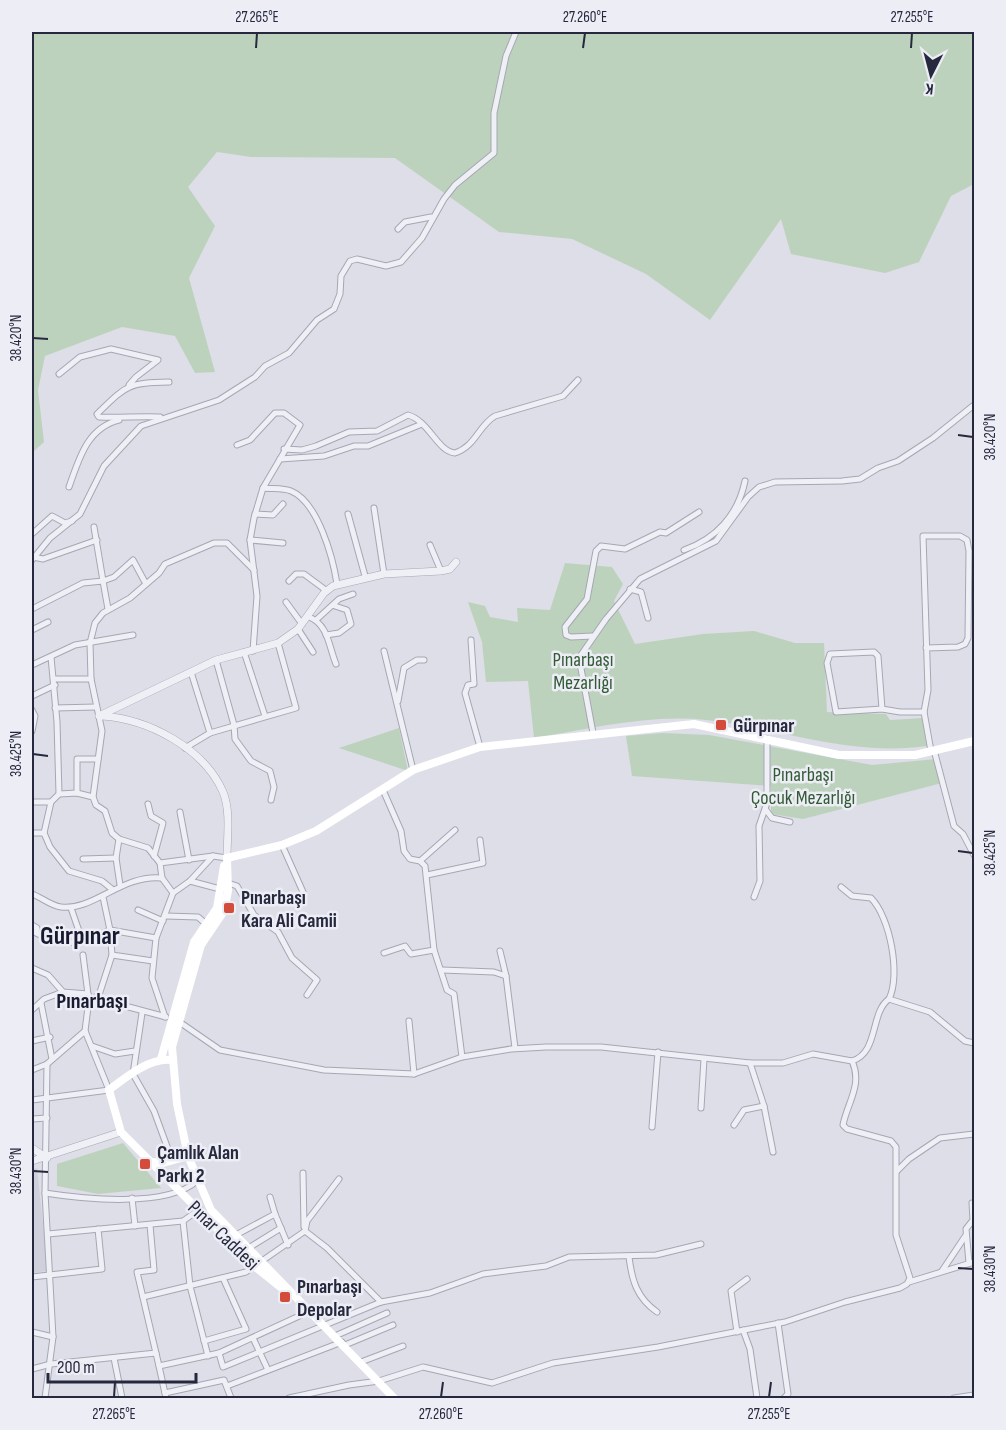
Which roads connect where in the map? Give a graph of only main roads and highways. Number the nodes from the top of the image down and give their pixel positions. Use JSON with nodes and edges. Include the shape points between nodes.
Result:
{"nodes":[{"id":1,"x":975,"y":741,"type":"edge"},
{"id":2,"x":227,"y":858,"type":"junction"},
{"id":3,"x":171,"y":1019,"type":"junction"},
{"id":4,"x":160,"y":1059,"type":"junction"},
{"id":5,"x":171,"y":1060,"type":"junction"},
{"id":6,"x":189,"y":1159,"type":"junction"},
{"id":7,"x":152,"y":1162,"type":"junction"},
{"id":8,"x":160,"y":1170,"type":"junction"},
{"id":9,"x":205,"y":1211,"type":"junction"},
{"id":10,"x":257,"y":1264,"type":"junction"},
{"id":11,"x":394,"y":1398,"type":"edge"}],
"edges":[{"from":1,"to":2,"type":"main road","via":[[915,755],[839,755],[694,724],[480,747],[413,770],[316,831],[282,845]]},
{"from":2,"to":3,"type":"main road","via":[[217,908],[194,942]]},
{"from":2,"to":3,"type":"main road","via":[[224,911],[201,945]]},
{"from":3,"to":4,"type":"main road"},
{"from":3,"to":5,"type":"main road"},
{"from":4,"to":5,"type":"main road"},
{"from":4,"to":7,"type":"main road","name":"Pınar Caddesi","via":[[109,1090],[121,1132]]},
{"from":5,"to":6,"type":"main road"},
{"from":6,"to":7,"type":"main road"},
{"from":6,"to":8,"type":"main road"},
{"from":6,"to":9,"type":"main road"},
{"from":7,"to":8,"type":"main road","name":"Pınar Caddesi"},
{"from":8,"to":9,"type":"main road","name":"Pınar Caddesi"},
{"from":9,"to":10,"type":"main road","name":"Pınar Caddesi"},
{"from":9,"to":10,"type":"main road","name":"Pınar Caddesi","via":[[247,1249]]},
{"from":10,"to":11,"type":"main road","name":"Pınar Caddesi","via":[[309,1309]]}]}
